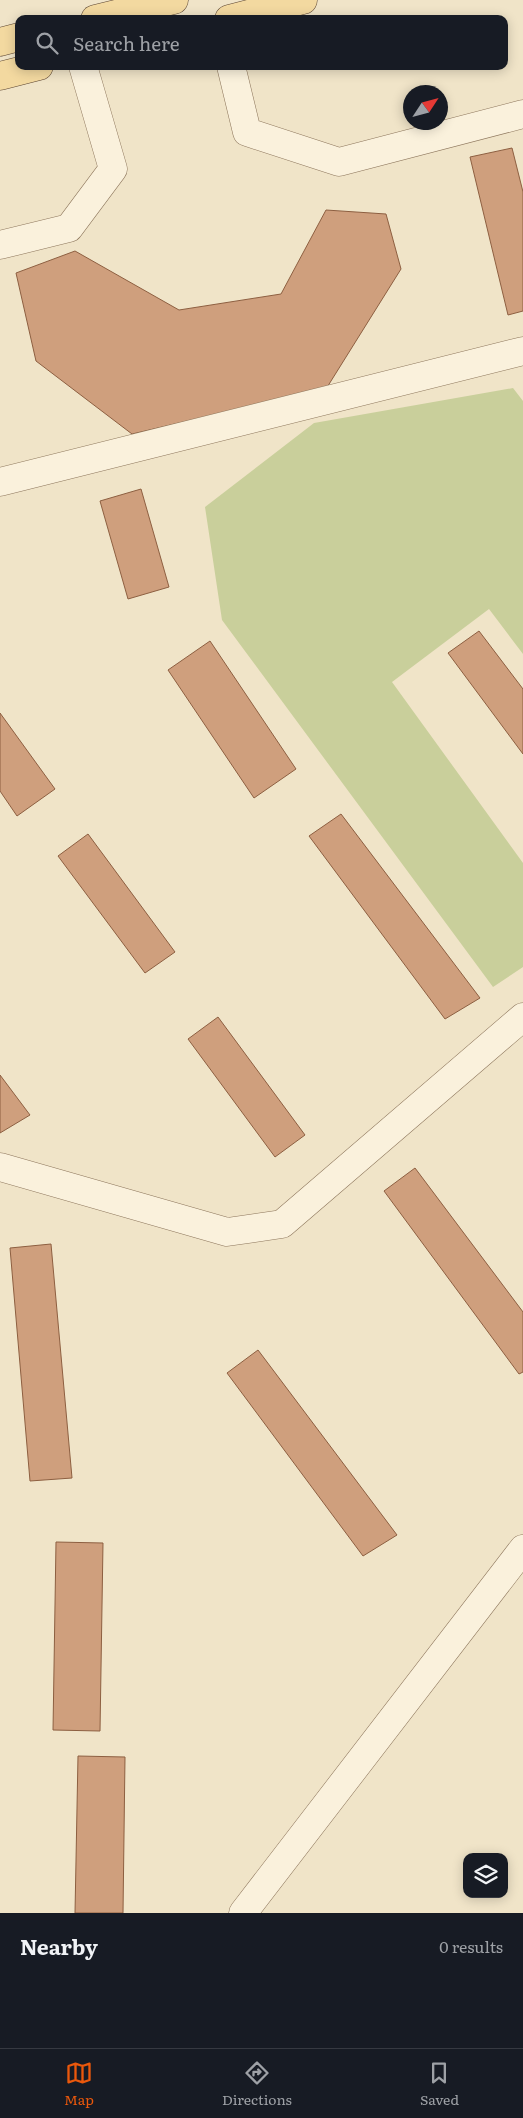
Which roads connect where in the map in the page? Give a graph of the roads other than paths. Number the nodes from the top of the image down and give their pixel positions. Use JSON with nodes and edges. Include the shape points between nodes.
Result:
{"nodes":[{"id":1,"x":174,"y":0,"type":"edge"},
{"id":2,"x":303,"y":0,"type":"edge"},
{"id":3,"x":112,"y":15,"type":"edge"},
{"id":4,"x":245,"y":15,"type":"edge"},
{"id":5,"x":15,"y":38,"type":"edge"},
{"id":6,"x":0,"y":42,"type":"edge"},
{"id":7,"x":23,"y":70,"type":"edge"},
{"id":8,"x":84,"y":70,"type":"edge"},
{"id":9,"x":232,"y":70,"type":"edge"},
{"id":10,"x":0,"y":76,"type":"edge"},
{"id":11,"x":523,"y":114,"type":"edge"},
{"id":12,"x":0,"y":245,"type":"edge"},
{"id":13,"x":523,"y":351,"type":"edge"},
{"id":14,"x":0,"y":482,"type":"edge"},
{"id":15,"x":523,"y":1017,"type":"edge"},
{"id":16,"x":0,"y":1167,"type":"edge"},
{"id":17,"x":523,"y":1549,"type":"edge"},
{"id":18,"x":243,"y":1913,"type":"edge"}],
"edges":[{"from":1,"to":3,"type":"main road"},
{"from":2,"to":4,"type":"main road"},
{"from":5,"to":6,"type":"main road"},
{"from":7,"to":10,"type":"main road"},
{"from":8,"to":12,"type":"street","via":[[113,169],[69,228]]},
{"from":9,"to":11,"type":"street","via":[[247,132],[339,162]]},
{"from":13,"to":14,"type":"street"},
{"from":15,"to":16,"type":"street","via":[[282,1224],[227,1232]]},
{"from":17,"to":18,"type":"street"}]}
